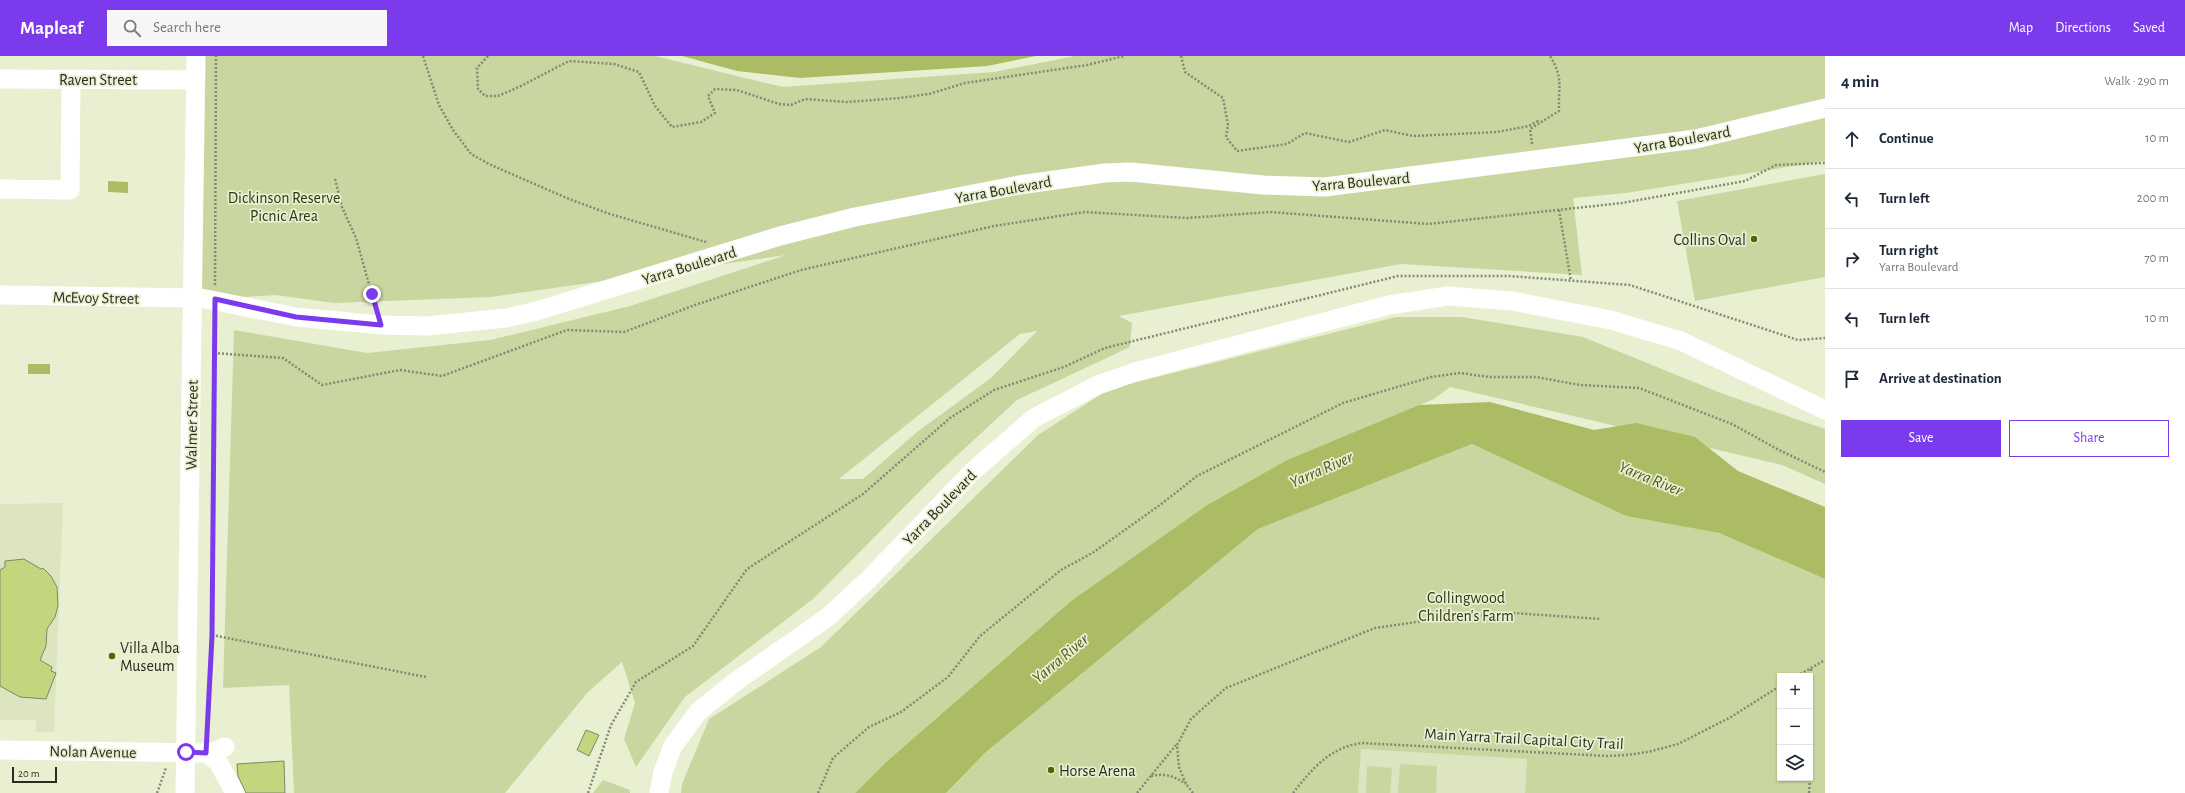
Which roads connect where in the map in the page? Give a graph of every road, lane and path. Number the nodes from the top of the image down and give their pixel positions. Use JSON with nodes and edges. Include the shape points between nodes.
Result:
{"nodes":[{"id":1,"x":196,"y":56,"type":"edge"},
{"id":2,"x":216,"y":56,"type":"edge"},
{"id":3,"x":423,"y":56,"type":"edge"},
{"id":4,"x":488,"y":56,"type":"edge"},
{"id":5,"x":1124,"y":56,"type":"edge"},
{"id":6,"x":1182,"y":56,"type":"edge"},
{"id":7,"x":1550,"y":56,"type":"edge"},
{"id":8,"x":0,"y":79,"type":"edge"},
{"id":9,"x":71,"y":79,"type":"junction"},
{"id":10,"x":196,"y":80,"type":"junction"},
{"id":11,"x":1825,"y":108,"type":"edge"},
{"id":12,"x":1539,"y":123,"type":"junction"},
{"id":13,"x":1532,"y":150,"type":"dead end"},
{"id":14,"x":1825,"y":163,"type":"edge"},
{"id":15,"x":335,"y":179,"type":"dead end"},
{"id":16,"x":0,"y":189,"type":"edge"},
{"id":17,"x":1559,"y":210,"type":"junction"},
{"id":18,"x":711,"y":244,"type":"dead end"},
{"id":19,"x":1571,"y":281,"type":"junction"},
{"id":20,"x":0,"y":295,"type":"edge"},
{"id":21,"x":193,"y":298,"type":"junction"},
{"id":22,"x":215,"y":299,"type":"junction"},
{"id":23,"x":381,"y":325,"type":"junction"},
{"id":24,"x":1825,"y":338,"type":"edge"},
{"id":25,"x":214,"y":353,"type":"junction"},
{"id":26,"x":1825,"y":410,"type":"edge"},
{"id":27,"x":1825,"y":472,"type":"edge"},
{"id":28,"x":1601,"y":619,"type":"dead end"},
{"id":29,"x":212,"y":636,"type":"junction"},
{"id":30,"x":1825,"y":660,"type":"edge"},
{"id":31,"x":1811,"y":667,"type":"junction"},
{"id":32,"x":1802,"y":673,"type":"edge"},
{"id":33,"x":1811,"y":673,"type":"edge"},
{"id":34,"x":426,"y":677,"type":"dead end"},
{"id":35,"x":1777,"y":688,"type":"edge"},
{"id":36,"x":1177,"y":745,"type":"junction"},
{"id":37,"x":226,"y":747,"type":"dead end"},
{"id":38,"x":0,"y":750,"type":"edge"},
{"id":39,"x":177,"y":752,"type":"junction"},
{"id":40,"x":206,"y":753,"type":"junction"},
{"id":41,"x":1151,"y":776,"type":"junction"},
{"id":42,"x":1810,"y":781,"type":"edge"},
{"id":43,"x":1186,"y":784,"type":"junction"},
{"id":44,"x":158,"y":793,"type":"edge"},
{"id":45,"x":185,"y":793,"type":"edge"},
{"id":46,"x":235,"y":793,"type":"edge"},
{"id":47,"x":588,"y":793,"type":"edge"},
{"id":48,"x":660,"y":793,"type":"edge"},
{"id":49,"x":818,"y":793,"type":"edge"},
{"id":50,"x":1137,"y":793,"type":"edge"},
{"id":51,"x":1193,"y":793,"type":"edge"},
{"id":52,"x":1293,"y":793,"type":"edge"},
{"id":53,"x":1810,"y":793,"type":"edge"}],
"edges":[{"from":1,"to":10,"type":"street","name":"Walmer Street"},
{"from":2,"to":22,"type":"path"},
{"from":3,"to":18,"type":"path","via":[[439,105],[471,154],[569,199]]},
{"from":4,"to":5,"type":"path","via":[[478,68],[478,88],[485,96],[498,96],[569,61],[614,64],[639,72],[656,106],[672,127],[701,122],[715,113],[708,96],[715,89],[737,90],[779,104],[791,105],[806,99],[847,102],[900,98],[929,94],[965,83],[1087,65]]},
{"from":6,"to":12,"type":"path","via":[[1185,72],[1223,98],[1228,125],[1226,137],[1237,151],[1287,144],[1305,132],[1349,142],[1385,130],[1412,136],[1497,132],[1529,126],[1538,121]]},
{"from":7,"to":12,"type":"path","via":[[1559,71],[1559,111]]},
{"from":8,"to":9,"type":"street","name":"Raven Street"},
{"from":9,"to":10,"type":"street","name":"Raven Street"},
{"from":9,"to":16,"type":"street","via":[[70,190]]},
{"from":10,"to":21,"type":"street","name":"Walmer Street"},
{"from":11,"to":23,"type":"street","name":"Yarra Boulevard","via":[[1696,139],[1326,187],[1263,185],[1131,172],[1077,176],[855,217],[780,236],[506,318],[427,326]]},
{"from":12,"to":13,"type":"path","via":[[1530,128]]},
{"from":14,"to":17,"type":"path","via":[[1776,164],[1745,181],[1622,204]]},
{"from":15,"to":23,"type":"path","via":[[342,207],[356,238]]},
{"from":17,"to":19,"type":"path"},
{"from":17,"to":25,"type":"path","via":[[1428,224],[1270,212],[1187,218],[1085,212],[994,226],[801,270],[694,305],[624,332],[567,330],[442,376],[400,370],[322,385],[283,358]]},
{"from":19,"to":24,"type":"path","via":[[1630,285],[1798,340]]},
{"from":19,"to":47,"type":"path","via":[[1509,276],[1398,276],[1105,348],[1064,367],[994,390],[950,418],[863,494],[746,569],[693,646],[636,682],[611,725]]},
{"from":20,"to":21,"type":"street","name":"McEvoy Street"},
{"from":21,"to":22,"type":"street","name":"Yarra Boulevard"},
{"from":21,"to":39,"type":"street","name":"Walmer Street"},
{"from":22,"to":23,"type":"street","name":"Yarra Boulevard","via":[[296,317]]},
{"from":22,"to":25,"type":"path"},
{"from":25,"to":29,"type":"path"},
{"from":26,"to":48,"type":"street","name":"Yarra Boulevard","via":[[1681,341],[1618,322],[1512,301],[1448,296],[1389,306],[1135,372],[1098,385],[1034,418],[973,471],[869,579],[828,617],[735,682],[698,712],[673,746],[663,772]]},
{"from":27,"to":49,"type":"path","via":[[1732,424],[1639,388],[1580,385],[1536,377],[1489,377],[1460,373],[1430,377],[1343,403],[1197,476],[1094,552],[1061,570],[980,636],[948,677],[901,712],[869,727],[833,758]]},
{"from":28,"to":36,"type":"path","via":[[1513,613],[1437,619],[1375,628],[1226,688],[1191,719]]},
{"from":29,"to":34,"type":"path"},
{"from":29,"to":40,"type":"path"},
{"from":30,"to":31,"type":"path"},
{"from":31,"to":32,"type":"path"},
{"from":31,"to":33,"type":"path"},
{"from":35,"to":52,"type":"path","name":"Main Yarra Trail Capital City Trail","via":[[1700,734],[1678,744],[1648,752],[1607,756],[1362,743],[1348,745],[1322,760]]},
{"from":36,"to":41,"type":"path"},
{"from":36,"to":43,"type":"path","via":[[1178,767]]},
{"from":37,"to":40,"type":"street","name":"Nolan Avenue"},
{"from":38,"to":39,"type":"street","name":"Nolan Avenue"},
{"from":39,"to":40,"type":"street","name":"Nolan Avenue"},
{"from":39,"to":44,"type":"path","via":[[166,766]]},
{"from":39,"to":45,"type":"street","name":"Walmer Street"},
{"from":40,"to":46,"type":"street","via":[[218,762]]},
{"from":41,"to":43,"type":"path","via":[[1175,776]]},
{"from":41,"to":50,"type":"path"},
{"from":42,"to":53,"type":"path"},
{"from":43,"to":51,"type":"path"}]}
